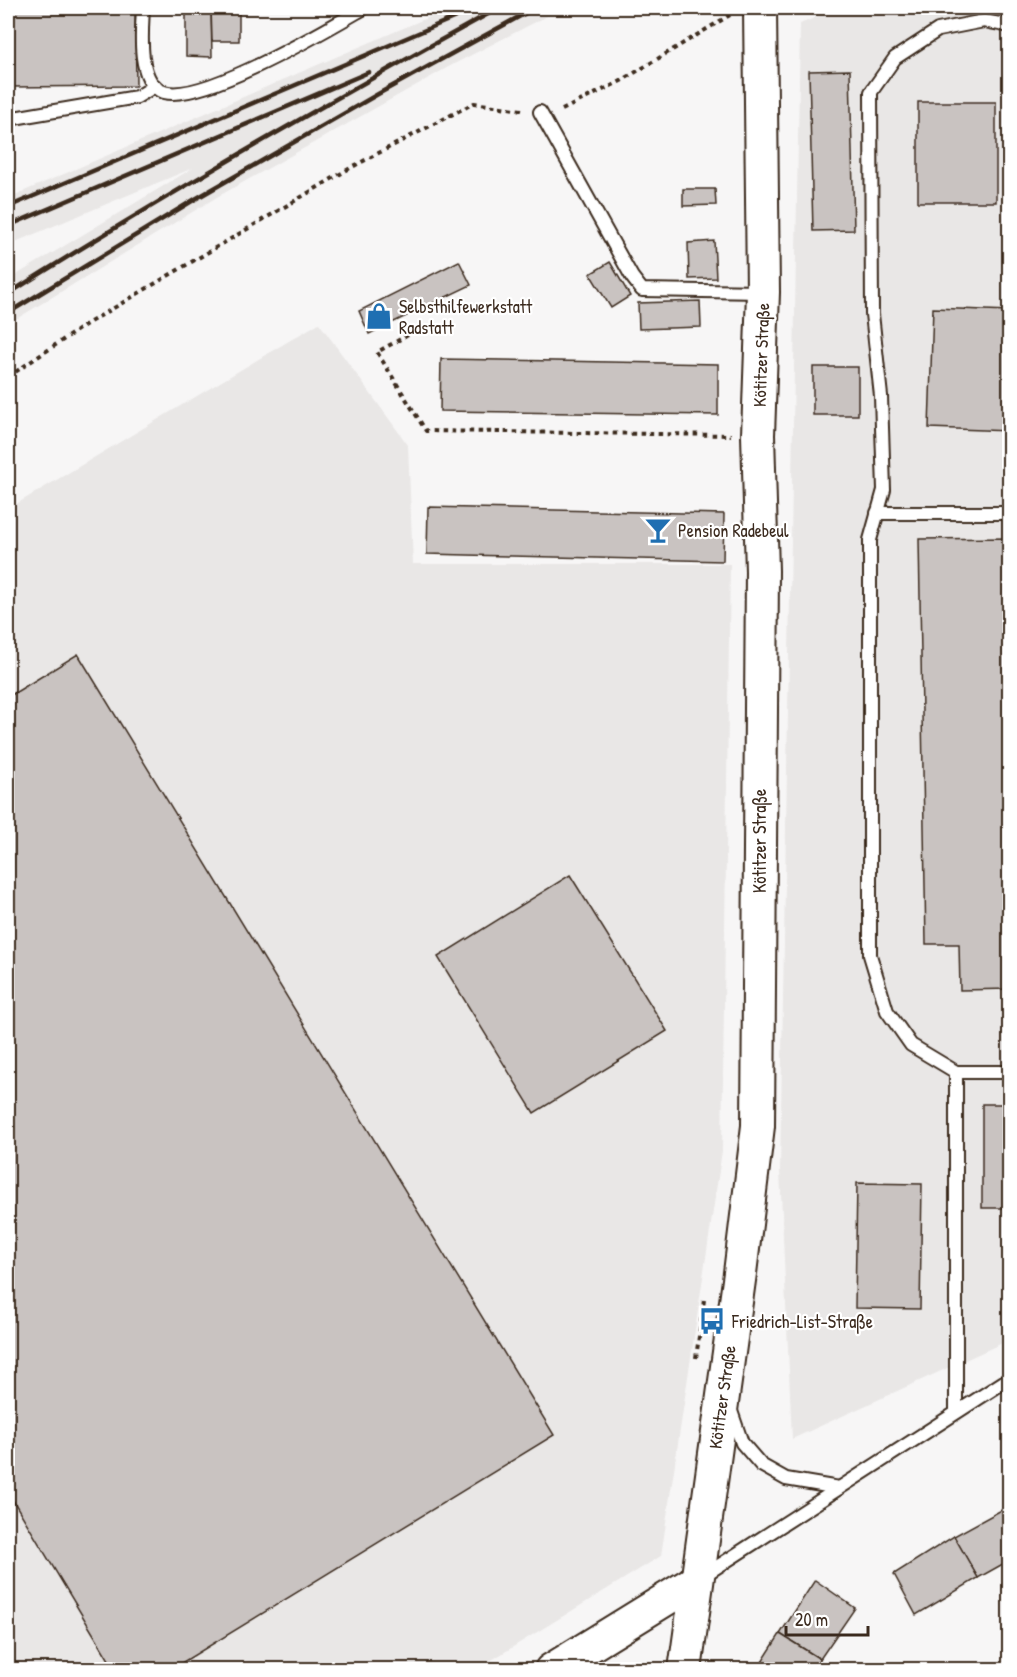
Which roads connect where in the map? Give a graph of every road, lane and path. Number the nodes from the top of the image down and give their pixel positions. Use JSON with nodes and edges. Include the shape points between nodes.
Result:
{"nodes":[{"id":1,"x":143,"y":8,"type":"edge"},
{"id":2,"x":364,"y":8,"type":"edge"},
{"id":3,"x":760,"y":11,"type":"edge"},
{"id":4,"x":1010,"y":26,"type":"edge"},
{"id":5,"x":155,"y":86,"type":"junction"},
{"id":6,"x":540,"y":112,"type":"junction"},
{"id":7,"x":8,"y":119,"type":"edge"},
{"id":8,"x":763,"y":292,"type":"junction"},
{"id":9,"x":408,"y":334,"type":"dead end"},
{"id":10,"x":8,"y":377,"type":"edge"},
{"id":11,"x":719,"y":435,"type":"dead end"},
{"id":12,"x":877,"y":513,"type":"junction"},
{"id":13,"x":1010,"y":513,"type":"edge"},
{"id":14,"x":956,"y":1072,"type":"junction"},
{"id":15,"x":1010,"y":1072,"type":"edge"},
{"id":16,"x":1010,"y":1378,"type":"edge"},
{"id":17,"x":723,"y":1388,"type":"junction"},
{"id":18,"x":956,"y":1412,"type":"junction"},
{"id":19,"x":839,"y":1488,"type":"junction"},
{"id":20,"x":697,"y":1580,"type":"junction"},
{"id":21,"x":551,"y":1670,"type":"edge"},
{"id":22,"x":685,"y":1670,"type":"edge"}],
"edges":[{"from":1,"to":5,"type":"lane","via":[[143,62]]},
{"from":2,"to":5,"type":"lane","via":[[299,46],[209,87],[183,93],[161,92]]},
{"from":3,"to":6,"type":"path","via":[[728,15],[621,81],[552,114]]},
{"from":3,"to":8,"type":"street","name":"Kötitzer Straße"},
{"from":4,"to":12,"type":"lane","via":[[984,21],[938,30],[895,58],[872,92],[872,314],[881,396],[884,490]]},
{"from":5,"to":7,"type":"lane","via":[[137,97]]},
{"from":6,"to":8,"type":"lane","via":[[642,290]]},
{"from":6,"to":10,"type":"path","via":[[474,103],[352,167],[85,325]]},
{"from":8,"to":17,"type":"street","name":"Kötitzer Straße","via":[[759,435],[762,582],[758,1126]]},
{"from":9,"to":11,"type":"path","via":[[376,352],[426,432]]},
{"from":12,"to":13,"type":"lane"},
{"from":12,"to":14,"type":"lane","via":[[870,540],[870,955],[887,1011],[912,1045]]},
{"from":14,"to":15,"type":"lane"},
{"from":14,"to":18,"type":"lane"},
{"from":16,"to":18,"type":"lane"},
{"from":17,"to":19,"type":"lane","via":[[742,1443],[761,1465],[786,1479]]},
{"from":17,"to":20,"type":"street","name":"Kötitzer Straße"},
{"from":18,"to":19,"type":"lane"},
{"from":19,"to":20,"type":"lane"},
{"from":20,"to":21,"type":"street"},
{"from":20,"to":22,"type":"street","name":"Kötitzer Straße"}]}
